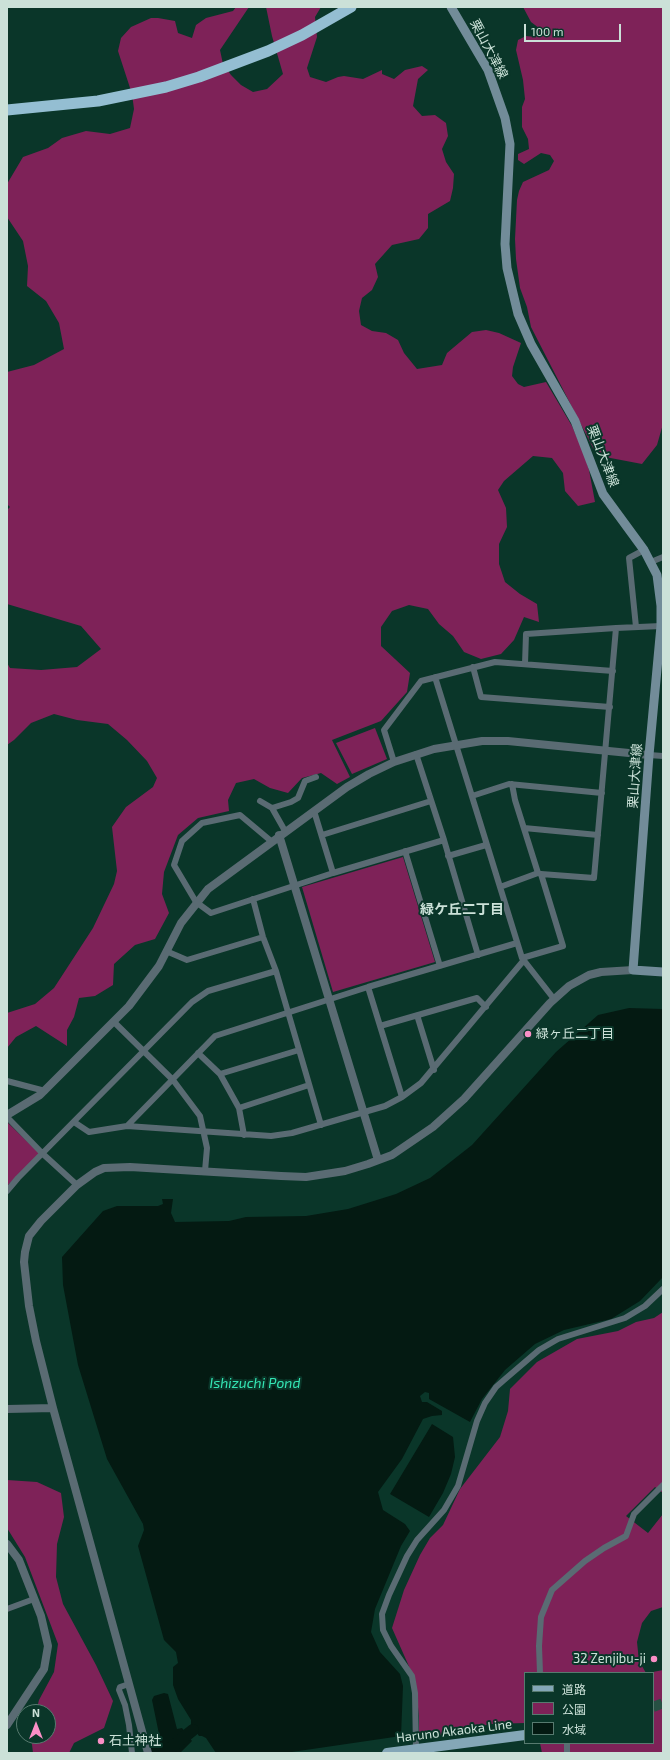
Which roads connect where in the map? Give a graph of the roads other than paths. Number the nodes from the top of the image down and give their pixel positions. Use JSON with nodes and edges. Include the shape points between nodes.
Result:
{"nodes":[{"id":1,"x":351,"y":7,"type":"edge"},
{"id":2,"x":451,"y":7,"type":"edge"},
{"id":3,"x":7,"y":110,"type":"edge"},
{"id":4,"x":644,"y":550,"type":"junction"},
{"id":5,"x":663,"y":556,"type":"edge"},
{"id":6,"x":651,"y":562,"type":"junction"},
{"id":7,"x":661,"y":626,"type":"junction"},
{"id":8,"x":636,"y":627,"type":"junction"},
{"id":9,"x":616,"y":628,"type":"junction"},
{"id":10,"x":525,"y":664,"type":"junction"},
{"id":11,"x":473,"y":668,"type":"junction"},
{"id":12,"x":613,"y":671,"type":"junction"},
{"id":13,"x":435,"y":677,"type":"junction"},
{"id":14,"x":610,"y":707,"type":"junction"},
{"id":15,"x":456,"y":745,"type":"junction"},
{"id":16,"x":606,"y":750,"type":"junction"},
{"id":17,"x":416,"y":754,"type":"junction"},
{"id":18,"x":649,"y":755,"type":"junction"},
{"id":19,"x":663,"y":756,"type":"edge"},
{"id":20,"x":394,"y":762,"type":"junction"},
{"id":21,"x":316,"y":777,"type":"dead end"},
{"id":22,"x":512,"y":784,"type":"junction"},
{"id":23,"x":602,"y":793,"type":"junction"},
{"id":24,"x":472,"y":796,"type":"junction"},
{"id":25,"x":260,"y":801,"type":"dead end"},
{"id":26,"x":431,"y":801,"type":"junction"},
{"id":27,"x":272,"y":808,"type":"junction"},
{"id":28,"x":314,"y":810,"type":"junction"},
{"id":29,"x":524,"y":828,"type":"junction"},
{"id":30,"x":282,"y":833,"type":"junction"},
{"id":31,"x":322,"y":835,"type":"junction"},
{"id":32,"x":598,"y":835,"type":"junction"},
{"id":33,"x":444,"y":840,"type":"junction"},
{"id":34,"x":271,"y":841,"type":"junction"},
{"id":35,"x":486,"y":845,"type":"junction"},
{"id":36,"x":405,"y":851,"type":"junction"},
{"id":37,"x":448,"y":856,"type":"junction"},
{"id":38,"x":333,"y":873,"type":"junction"},
{"id":39,"x":539,"y":873,"type":"junction"},
{"id":40,"x":294,"y":885,"type":"junction"},
{"id":41,"x":500,"y":887,"type":"junction"},
{"id":42,"x":253,"y":899,"type":"junction"},
{"id":43,"x":196,"y":902,"type":"junction"},
{"id":44,"x":263,"y":937,"type":"junction"},
{"id":45,"x":517,"y":943,"type":"junction"},
{"id":46,"x":166,"y":951,"type":"junction"},
{"id":47,"x":478,"y":955,"type":"junction"},
{"id":48,"x":523,"y":959,"type":"junction"},
{"id":49,"x":440,"y":966,"type":"junction"},
{"id":50,"x":634,"y":970,"type":"junction"},
{"id":51,"x":276,"y":971,"type":"junction"},
{"id":52,"x":663,"y":972,"type":"edge"},
{"id":53,"x":368,"y":987,"type":"junction"},
{"id":54,"x":554,"y":999,"type":"junction"},
{"id":55,"x":329,"y":1000,"type":"junction"},
{"id":56,"x":486,"y":1007,"type":"junction"},
{"id":57,"x":288,"y":1013,"type":"junction"},
{"id":58,"x":417,"y":1015,"type":"junction"},
{"id":59,"x":114,"y":1022,"type":"junction"},
{"id":60,"x":380,"y":1026,"type":"junction"},
{"id":61,"x":299,"y":1050,"type":"junction"},
{"id":62,"x":144,"y":1052,"type":"junction"},
{"id":63,"x":198,"y":1053,"type":"junction"},
{"id":64,"x":434,"y":1070,"type":"junction"},
{"id":65,"x":220,"y":1074,"type":"junction"},
{"id":66,"x":173,"y":1080,"type":"junction"},
{"id":67,"x":7,"y":1081,"type":"edge"},
{"id":68,"x":309,"y":1085,"type":"junction"},
{"id":69,"x":44,"y":1090,"type":"junction"},
{"id":70,"x":402,"y":1097,"type":"junction"},
{"id":71,"x":239,"y":1108,"type":"junction"},
{"id":72,"x":362,"y":1113,"type":"junction"},
{"id":73,"x":7,"y":1116,"type":"edge"},
{"id":74,"x":74,"y":1122,"type":"junction"},
{"id":75,"x":321,"y":1125,"type":"junction"},
{"id":76,"x":127,"y":1126,"type":"junction"},
{"id":77,"x":204,"y":1132,"type":"junction"},
{"id":78,"x":244,"y":1135,"type":"junction"},
{"id":79,"x":43,"y":1154,"type":"junction"},
{"id":80,"x":378,"y":1160,"type":"junction"},
{"id":81,"x":205,"y":1171,"type":"junction"},
{"id":82,"x":78,"y":1185,"type":"junction"},
{"id":83,"x":7,"y":1191,"type":"edge"},
{"id":84,"x":663,"y":1289,"type":"edge"},
{"id":85,"x":52,"y":1408,"type":"junction"},
{"id":86,"x":7,"y":1409,"type":"edge"},
{"id":87,"x":663,"y":1484,"type":"edge"},
{"id":88,"x":7,"y":1544,"type":"edge"},
{"id":89,"x":34,"y":1599,"type":"junction"},
{"id":90,"x":7,"y":1609,"type":"edge"},
{"id":91,"x":540,"y":1672,"type":"edge"},
{"id":92,"x":129,"y":1684,"type":"junction"},
{"id":93,"x":7,"y":1725,"type":"edge"},
{"id":94,"x":524,"y":1735,"type":"edge"},
{"id":95,"x":442,"y":1749,"type":"edge"},
{"id":96,"x":416,"y":1750,"type":"junction"},
{"id":97,"x":132,"y":1753,"type":"edge"},
{"id":98,"x":148,"y":1753,"type":"edge"},
{"id":99,"x":387,"y":1753,"type":"edge"}],
"edges":[{"from":1,"to":3,"type":"highway","via":[[268,51],[166,87],[98,101]]},
{"from":2,"to":4,"type":"main road","name":"栗山大津線","via":[[488,70],[505,118],[510,144],[505,244],[518,314],[530,344],[575,422],[603,494]]},
{"from":4,"to":6,"type":"main road","name":"栗山大津線"},
{"from":4,"to":8,"type":"street","via":[[629,558]]},
{"from":5,"to":6,"type":"street"},
{"from":6,"to":7,"type":"main road","name":"栗山大津線","via":[[659,588]]},
{"from":7,"to":8,"type":"street"},
{"from":7,"to":18,"type":"main road","name":"栗山大津線"},
{"from":8,"to":9,"type":"street"},
{"from":9,"to":10,"type":"street","via":[[526,634]]},
{"from":9,"to":12,"type":"street"},
{"from":10,"to":11,"type":"street","via":[[495,662]]},
{"from":10,"to":12,"type":"street"},
{"from":11,"to":13,"type":"street"},
{"from":11,"to":14,"type":"street","via":[[480,697]]},
{"from":12,"to":14,"type":"street"},
{"from":13,"to":15,"type":"street"},
{"from":13,"to":20,"type":"street","via":[[421,681],[384,730]]},
{"from":14,"to":16,"type":"street"},
{"from":15,"to":16,"type":"street","via":[[508,741]]},
{"from":15,"to":17,"type":"street"},
{"from":15,"to":24,"type":"street"},
{"from":16,"to":18,"type":"street"},
{"from":16,"to":23,"type":"street"},
{"from":17,"to":20,"type":"street"},
{"from":17,"to":26,"type":"street"},
{"from":18,"to":19,"type":"street"},
{"from":18,"to":50,"type":"main road","name":"栗山大津線"},
{"from":20,"to":28,"type":"street","via":[[347,787]]},
{"from":21,"to":27,"type":"street","via":[[305,781],[298,798]]},
{"from":22,"to":23,"type":"street"},
{"from":22,"to":24,"type":"street"},
{"from":22,"to":29,"type":"street"},
{"from":23,"to":32,"type":"street"},
{"from":24,"to":35,"type":"street"},
{"from":25,"to":27,"type":"street"},
{"from":26,"to":31,"type":"street"},
{"from":26,"to":33,"type":"street"},
{"from":27,"to":30,"type":"street"},
{"from":28,"to":30,"type":"street"},
{"from":28,"to":31,"type":"street"},
{"from":29,"to":32,"type":"street"},
{"from":29,"to":39,"type":"street"},
{"from":30,"to":34,"type":"street"},
{"from":30,"to":40,"type":"street"},
{"from":31,"to":38,"type":"street"},
{"from":32,"to":39,"type":"street","via":[[594,878]]},
{"from":33,"to":36,"type":"street"},
{"from":33,"to":37,"type":"street"},
{"from":34,"to":43,"type":"street","via":[[208,889]]},
{"from":34,"to":43,"type":"street","via":[[240,815],[202,823],[182,841],[174,865]]},
{"from":35,"to":37,"type":"street"},
{"from":35,"to":41,"type":"street"},
{"from":36,"to":38,"type":"street"},
{"from":36,"to":49,"type":"street"},
{"from":37,"to":47,"type":"street"},
{"from":38,"to":40,"type":"street"},
{"from":39,"to":41,"type":"street"},
{"from":39,"to":48,"type":"street","via":[[563,946]]},
{"from":40,"to":42,"type":"street"},
{"from":40,"to":55,"type":"street"},
{"from":41,"to":45,"type":"street"},
{"from":42,"to":43,"type":"street","via":[[211,913]]},
{"from":42,"to":44,"type":"street"},
{"from":43,"to":46,"type":"street","via":[[180,923]]},
{"from":44,"to":46,"type":"street","via":[[187,960]]},
{"from":44,"to":51,"type":"street"},
{"from":45,"to":47,"type":"street"},
{"from":45,"to":48,"type":"street"},
{"from":46,"to":59,"type":"street","via":[[150,981]]},
{"from":47,"to":49,"type":"street"},
{"from":48,"to":54,"type":"street"},
{"from":48,"to":56,"type":"street"},
{"from":49,"to":53,"type":"street"},
{"from":50,"to":52,"type":"main road"},
{"from":50,"to":54,"type":"street","via":[[611,970],[589,975],[569,986]]},
{"from":51,"to":57,"type":"street"},
{"from":51,"to":62,"type":"street","via":[[220,987],[199,996]]},
{"from":53,"to":55,"type":"street"},
{"from":53,"to":60,"type":"street"},
{"from":54,"to":80,"type":"street","via":[[447,1115],[408,1146]]},
{"from":55,"to":57,"type":"street"},
{"from":55,"to":72,"type":"street"},
{"from":56,"to":58,"type":"street","via":[[477,998]]},
{"from":56,"to":64,"type":"street"},
{"from":57,"to":61,"type":"street"},
{"from":57,"to":63,"type":"street","via":[[215,1036]]},
{"from":58,"to":60,"type":"street"},
{"from":58,"to":64,"type":"street"},
{"from":59,"to":62,"type":"street"},
{"from":59,"to":69,"type":"street"},
{"from":60,"to":70,"type":"street"},
{"from":61,"to":65,"type":"street"},
{"from":61,"to":68,"type":"street"},
{"from":62,"to":66,"type":"street"},
{"from":62,"to":74,"type":"street"},
{"from":63,"to":65,"type":"street"},
{"from":63,"to":66,"type":"street"},
{"from":64,"to":70,"type":"street"},
{"from":65,"to":71,"type":"street"},
{"from":66,"to":76,"type":"street"},
{"from":66,"to":77,"type":"street","via":[[200,1116]]},
{"from":67,"to":69,"type":"street"},
{"from":68,"to":71,"type":"street"},
{"from":68,"to":75,"type":"street"},
{"from":69,"to":73,"type":"street"},
{"from":70,"to":72,"type":"street","via":[[386,1106]]},
{"from":71,"to":78,"type":"street"},
{"from":72,"to":75,"type":"street"},
{"from":72,"to":80,"type":"street"},
{"from":73,"to":79,"type":"street"},
{"from":74,"to":76,"type":"street","via":[[89,1132]]},
{"from":74,"to":79,"type":"street"},
{"from":75,"to":78,"type":"street","via":[[271,1136]]},
{"from":76,"to":77,"type":"street"},
{"from":77,"to":78,"type":"street"},
{"from":77,"to":81,"type":"street","via":[[207,1148]]},
{"from":79,"to":82,"type":"street"},
{"from":79,"to":83,"type":"street"},
{"from":80,"to":81,"type":"street","via":[[345,1171],[306,1177]]},
{"from":81,"to":82,"type":"street","via":[[117,1166],[95,1172]]},
{"from":82,"to":85,"type":"street","via":[[35,1228],[24,1252],[29,1306]]},
{"from":84,"to":96,"type":"street","via":[[645,1306],[625,1318],[558,1339],[538,1350],[496,1387],[484,1406],[477,1420],[458,1486],[444,1510],[417,1540],[407,1556],[388,1595],[382,1614],[383,1630],[412,1676],[415,1693]]},
{"from":85,"to":86,"type":"street"},
{"from":85,"to":92,"type":"street"},
{"from":87,"to":91,"type":"street","via":[[634,1514],[626,1536],[585,1561],[552,1590],[541,1617]]},
{"from":88,"to":89,"type":"street","via":[[19,1560]]},
{"from":89,"to":90,"type":"street"},
{"from":89,"to":93,"type":"street","via":[[46,1632],[47,1660],[40,1677]]},
{"from":92,"to":97,"type":"street","via":[[120,1687],[119,1690],[125,1704]]},
{"from":92,"to":98,"type":"street"},
{"from":94,"to":95,"type":"main road","name":"Haruno Akaoka Line"},
{"from":95,"to":96,"type":"main road","name":"Haruno Akaoka Line"},
{"from":96,"to":99,"type":"main road","name":"Haruno Akaoka Line"}]}
